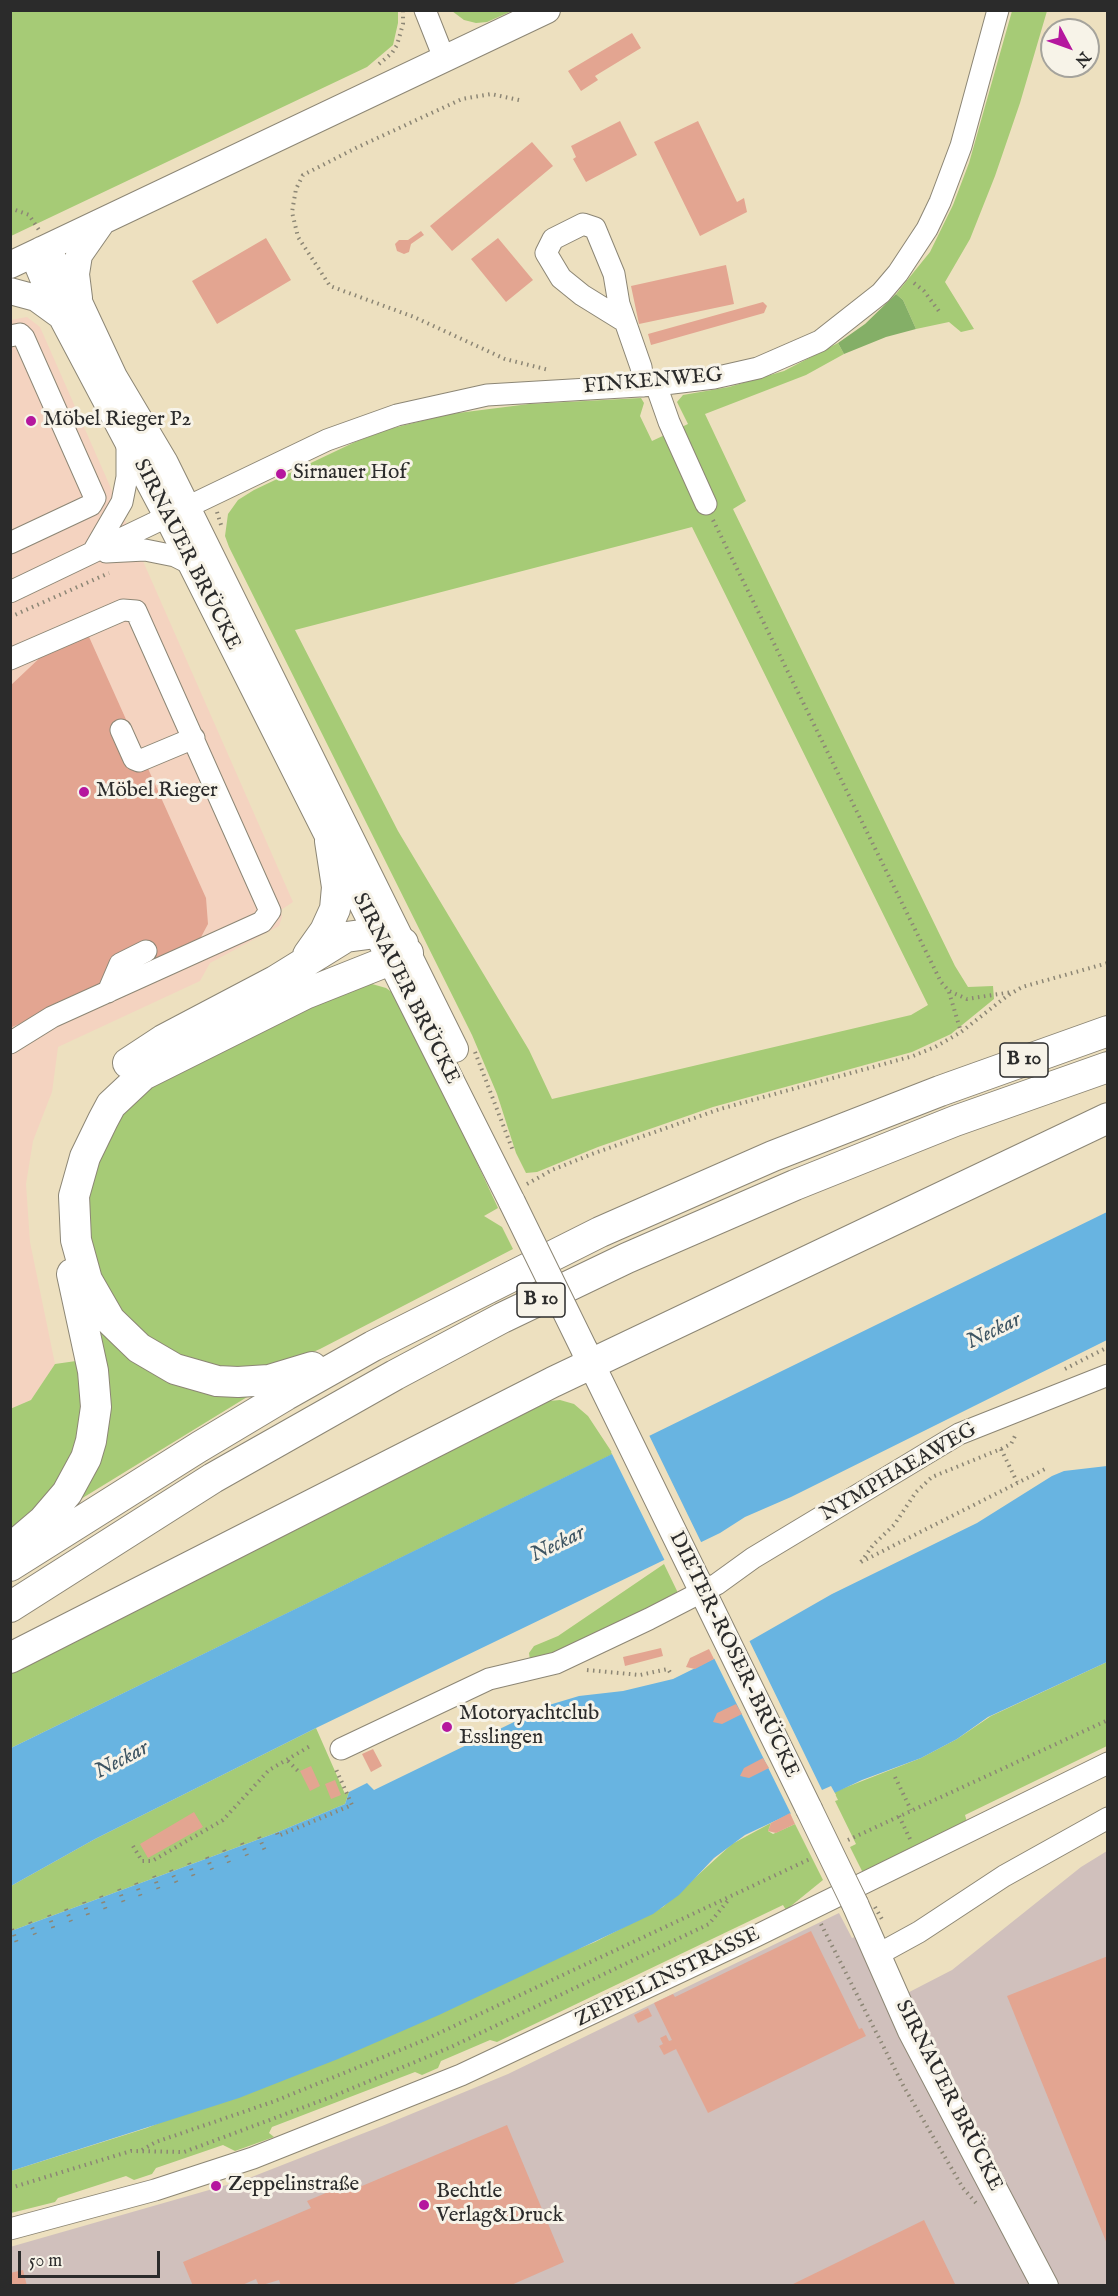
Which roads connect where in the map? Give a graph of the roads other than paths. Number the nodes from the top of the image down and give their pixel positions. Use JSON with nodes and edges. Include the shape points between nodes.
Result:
{"nodes":[{"id":1,"x":425,"y":10,"type":"edge"},
{"id":2,"x":547,"y":10,"type":"edge"},
{"id":3,"x":998,"y":10,"type":"edge"},
{"id":4,"x":444,"y":58,"type":"junction"},
{"id":5,"x":104,"y":219,"type":"junction"},
{"id":6,"x":39,"y":239,"type":"junction"},
{"id":7,"x":10,"y":265,"type":"edge"},
{"id":8,"x":10,"y":291,"type":"edge"},
{"id":9,"x":71,"y":309,"type":"junction"},
{"id":10,"x":624,"y":321,"type":"junction"},
{"id":11,"x":10,"y":336,"type":"edge"},
{"id":12,"x":650,"y":386,"type":"junction"},
{"id":13,"x":127,"y":439,"type":"junction"},
{"id":14,"x":706,"y":504,"type":"road end"},
{"id":15,"x":178,"y":513,"type":"junction"},
{"id":16,"x":10,"y":543,"type":"edge"},
{"id":17,"x":93,"y":552,"type":"junction"},
{"id":18,"x":191,"y":564,"type":"junction"},
{"id":19,"x":10,"y":592,"type":"edge"},
{"id":20,"x":10,"y":659,"type":"edge"},
{"id":21,"x":121,"y":730,"type":"dead end"},
{"id":22,"x":194,"y":738,"type":"junction"},
{"id":23,"x":330,"y":841,"type":"junction"},
{"id":24,"x":394,"y":947,"type":"junction"},
{"id":25,"x":146,"y":951,"type":"dead end"},
{"id":26,"x":300,"y":964,"type":"junction"},
{"id":27,"x":108,"y":992,"type":"junction"},
{"id":28,"x":1107,"y":1030,"type":"edge"},
{"id":29,"x":10,"y":1043,"type":"edge"},
{"id":30,"x":1107,"y":1067,"type":"edge"},
{"id":31,"x":1107,"y":1118,"type":"edge"},
{"id":32,"x":373,"y":1346,"type":"junction"},
{"id":33,"x":588,"y":1357,"type":"junction"},
{"id":34,"x":1107,"y":1375,"type":"edge"},
{"id":35,"x":611,"y":1406,"type":"joint"},
{"id":36,"x":10,"y":1549,"type":"edge"},
{"id":37,"x":10,"y":1566,"type":"edge"},
{"id":38,"x":693,"y":1596,"type":"junction"},
{"id":39,"x":10,"y":1607,"type":"edge"},
{"id":40,"x":10,"y":1658,"type":"edge"},
{"id":41,"x":341,"y":1749,"type":"dead end"},
{"id":42,"x":1107,"y":1763,"type":"edge"},
{"id":43,"x":1107,"y":1818,"type":"edge"},
{"id":44,"x":855,"y":1904,"type":"joint"},
{"id":45,"x":877,"y":1955,"type":"junction"},
{"id":46,"x":10,"y":2229,"type":"edge"},
{"id":47,"x":1045,"y":2286,"type":"edge"}],
"edges":[{"from":1,"to":4,"type":"street"},
{"from":2,"to":4,"type":"main road"},
{"from":3,"to":12,"type":"street","name":"FINKENWEG","via":[[951,176],[927,229],[898,273],[836,331],[805,348],[735,374]]},
{"from":4,"to":5,"type":"main road"},
{"from":5,"to":6,"type":"main road"},
{"from":5,"to":9,"type":"main road","via":[[79,255]]},
{"from":6,"to":7,"type":"main road"},
{"from":6,"to":9,"type":"main road","name":"SIRNAUER BRÜCKE","via":[[53,259]]},
{"from":8,"to":9,"type":"main road"},
{"from":9,"to":13,"type":"main road","name":"SIRNAUER BRÜCKE"},
{"from":9,"to":15,"type":"main road","name":"SIRNAUER BRÜCKE","via":[[165,463]]},
{"from":10,"to":10,"type":"street","via":[[615,274],[595,228],[583,224],[553,239],[546,253],[561,278],[582,296]]},
{"from":10,"to":12,"type":"street"},
{"from":11,"to":16,"type":"street","via":[[20,334],[24,338],[95,498],[91,505]]},
{"from":12,"to":14,"type":"street"},
{"from":12,"to":15,"type":"street","name":"FINKENWEG","via":[[519,392],[427,406],[327,440]]},
{"from":13,"to":15,"type":"main road","name":"SIRNAUER BRÜCKE"},
{"from":13,"to":17,"type":"street","via":[[127,477],[122,502]]},
{"from":15,"to":17,"type":"street","name":"FINKENWEG"},
{"from":15,"to":18,"type":"main road","name":"SIRNAUER BRÜCKE"},
{"from":15,"to":24,"type":"main road","name":"SIRNAUER BRÜCKE"},
{"from":17,"to":18,"type":"street","via":[[145,550]]},
{"from":17,"to":19,"type":"street","name":"FINKENWEG"},
{"from":18,"to":23,"type":"main road","name":"SIRNAUER BRÜCKE"},
{"from":20,"to":22,"type":"street","via":[[123,610],[136,611]]},
{"from":21,"to":22,"type":"street","via":[[136,761]]},
{"from":22,"to":27,"type":"street","via":[[270,911],[266,919]]},
{"from":23,"to":24,"type":"main road","name":"SIRNAUER BRÜCKE"},
{"from":23,"to":26,"type":"highway","via":[[337,887],[335,909],[326,930]]},
{"from":24,"to":26,"type":"highway","via":[[346,937]]},
{"from":24,"to":32,"type":"highway","via":[[144,1075],[118,1098],[103,1120],[85,1157],[74,1196],[76,1240],[87,1280],[98,1302],[123,1335],[157,1360],[195,1375],[238,1382],[293,1374]]},
{"from":24,"to":33,"type":"main road","name":"SIRNAUER BRÜCKE","bridge":true,"via":[[470,1083]]},
{"from":25,"to":27,"type":"street","via":[[120,964]]},
{"from":26,"to":36,"type":"highway","via":[[227,1008],[138,1054],[103,1086],[76,1126],[64,1161],[62,1221],[93,1371],[94,1424],[86,1458],[67,1493],[43,1521]]},
{"from":27,"to":29,"type":"street","via":[[52,1017]]},
{"from":28,"to":32,"type":"highway","number":"B 10","via":[[773,1156],[600,1232]]},
{"from":30,"to":39,"type":"highway","number":"B 10","via":[[955,1121],[795,1185],[502,1318],[243,1461]]},
{"from":31,"to":33,"type":"highway"},
{"from":32,"to":37,"type":"highway","number":"B 10","via":[[199,1447]]},
{"from":33,"to":35,"type":"main road","name":"SIRNAUER BRÜCKE"},
{"from":33,"to":40,"type":"highway"},
{"from":34,"to":38,"type":"street","name":"NYMPHAEAWEG","via":[[959,1434]]},
{"from":35,"to":38,"type":"main road","name":"DIETER-ROSER-BRÜCKE"},
{"from":38,"to":41,"type":"street","name":"NYMPHAEAWEG","via":[[569,1658],[489,1679]]},
{"from":38,"to":44,"type":"main road","name":"DIETER-ROSER-BRÜCKE","bridge":true},
{"from":42,"to":46,"type":"street","name":"ZEPPELINSTRASSE","via":[[504,2055],[354,2119],[197,2176]]},
{"from":43,"to":45,"type":"street"},
{"from":44,"to":45,"type":"main road","name":"SIRNAUER BRÜCKE"},
{"from":45,"to":47,"type":"main road","name":"SIRNAUER BRÜCKE","via":[[911,2031]]}]}
